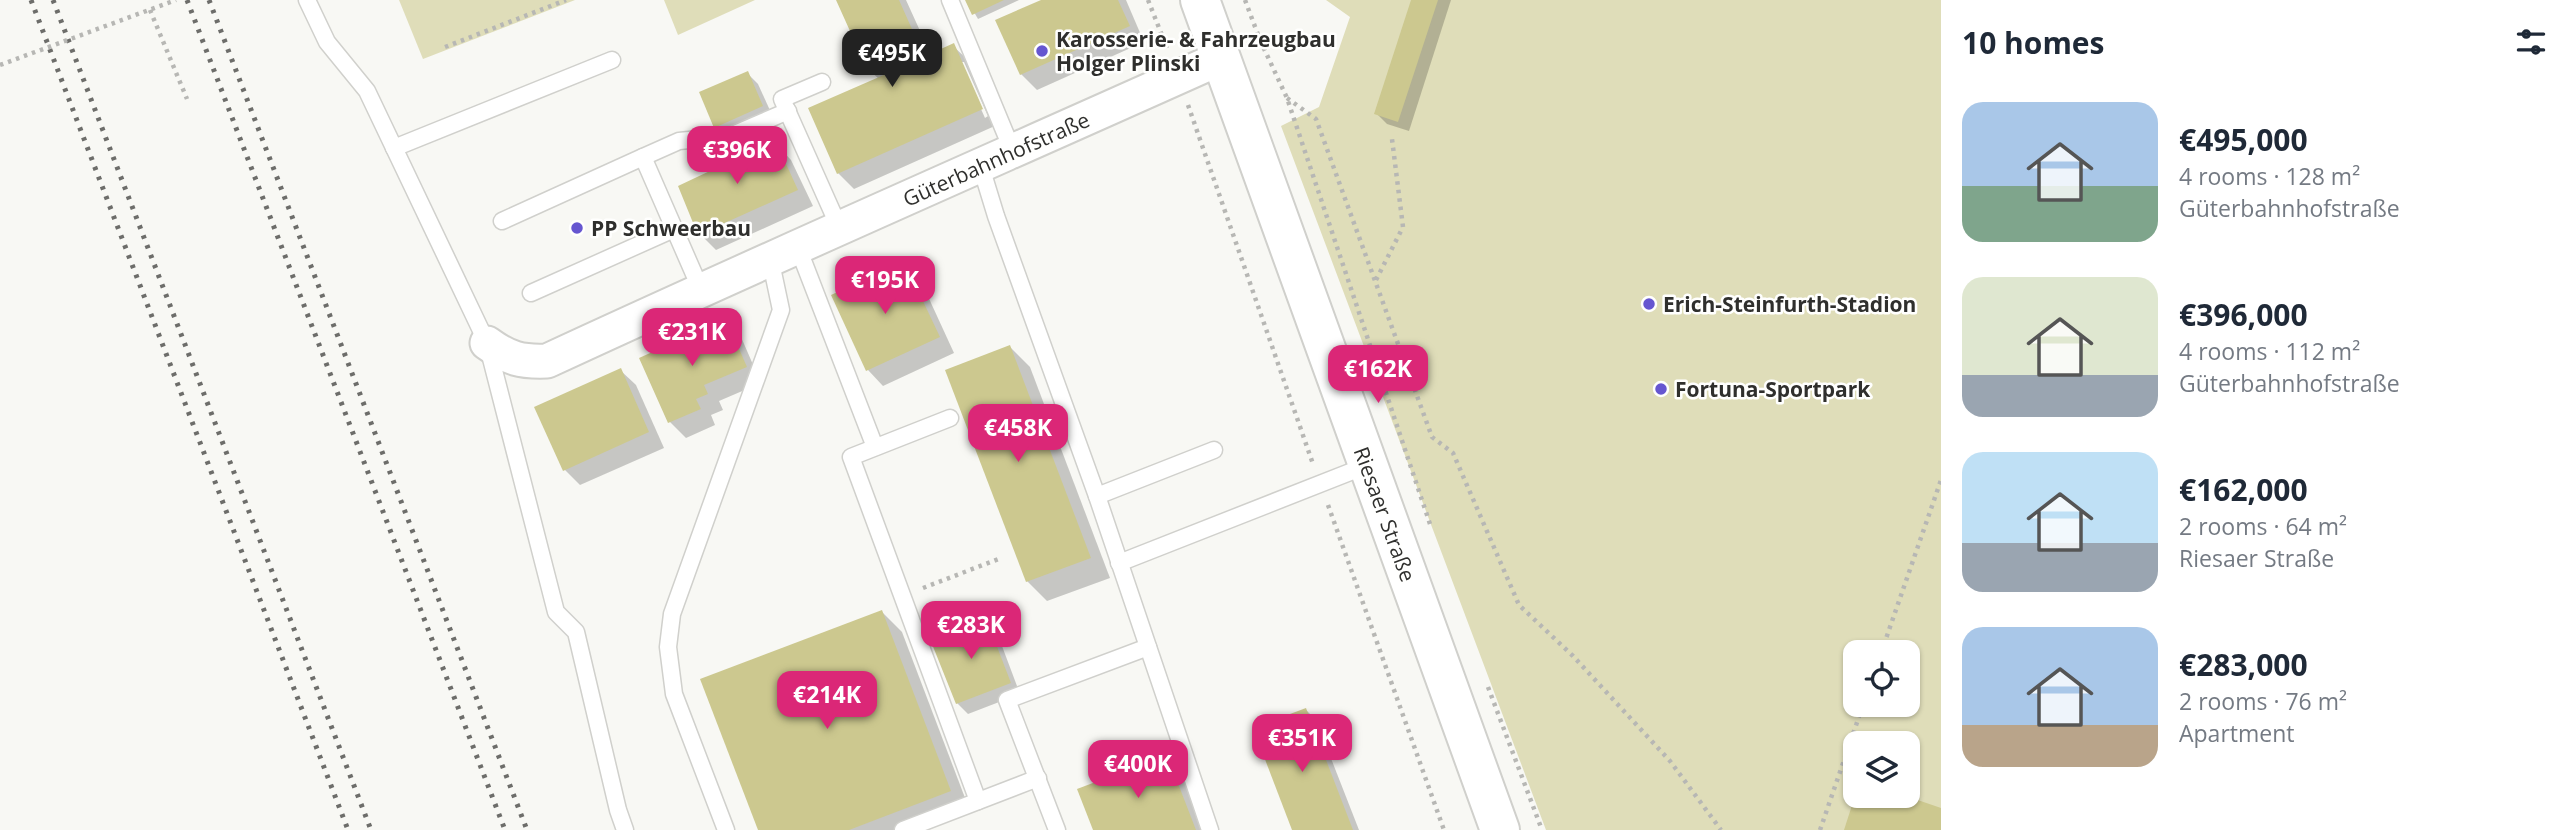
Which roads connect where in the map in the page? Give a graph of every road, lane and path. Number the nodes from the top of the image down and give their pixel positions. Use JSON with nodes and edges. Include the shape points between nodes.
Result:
{"nodes":[{"id":1,"x":176,"y":0,"type":"edge"},
{"id":2,"x":307,"y":0,"type":"edge"},
{"id":3,"x":566,"y":0,"type":"edge"},
{"id":4,"x":950,"y":0,"type":"edge"},
{"id":5,"x":1148,"y":0,"type":"edge"},
{"id":6,"x":1199,"y":0,"type":"edge"},
{"id":7,"x":1245,"y":0,"type":"edge"},
{"id":8,"x":150,"y":10,"type":"junction"},
{"id":9,"x":445,"y":47,"type":"dead end"},
{"id":10,"x":1221,"y":58,"type":"junction"},
{"id":11,"x":612,"y":60,"type":"dead end"},
{"id":12,"x":0,"y":65,"type":"edge"},
{"id":13,"x":1178,"y":77,"type":"junction"},
{"id":14,"x":822,"y":82,"type":"dead end"},
{"id":15,"x":1287,"y":98,"type":"junction"},
{"id":16,"x":187,"y":99,"type":"dead end"},
{"id":17,"x":788,"y":111,"type":"junction"},
{"id":18,"x":1392,"y":139,"type":"dead end"},
{"id":19,"x":394,"y":148,"type":"junction"},
{"id":20,"x":1013,"y":152,"type":"junction"},
{"id":21,"x":643,"y":157,"type":"junction"},
{"id":22,"x":982,"y":167,"type":"junction"},
{"id":23,"x":502,"y":221,"type":"dead end"},
{"id":24,"x":839,"y":227,"type":"junction"},
{"id":25,"x":674,"y":229,"type":"junction"},
{"id":26,"x":783,"y":252,"type":"junction"},
{"id":27,"x":1376,"y":280,"type":"junction"},
{"id":28,"x":701,"y":290,"type":"junction"},
{"id":29,"x":531,"y":293,"type":"dead end"},
{"id":30,"x":488,"y":343,"type":"junction"},
{"id":31,"x":950,"y":418,"type":"dead end"},
{"id":32,"x":875,"y":447,"type":"junction"},
{"id":33,"x":1214,"y":450,"type":"dead end"},
{"id":34,"x":1368,"y":465,"type":"junction"},
{"id":35,"x":1941,"y":480,"type":"edge"},
{"id":36,"x":1320,"y":483,"type":"junction"},
{"id":37,"x":1097,"y":496,"type":"junction"},
{"id":38,"x":1434,"y":536,"type":"dead end"},
{"id":39,"x":1001,"y":558,"type":"dead end"},
{"id":40,"x":1119,"y":563,"type":"junction"},
{"id":41,"x":902,"y":596,"type":"junction"},
{"id":42,"x":1886,"y":640,"type":"edge"},
{"id":43,"x":1148,"y":647,"type":"junction"},
{"id":44,"x":1485,"y":677,"type":"dead end"},
{"id":45,"x":1859,"y":717,"type":"edge"},
{"id":46,"x":1038,"y":778,"type":"junction"},
{"id":47,"x":978,"y":801,"type":"junction"},
{"id":48,"x":625,"y":830,"type":"edge"},
{"id":49,"x":726,"y":830,"type":"edge"},
{"id":50,"x":903,"y":830,"type":"edge"},
{"id":51,"x":1057,"y":830,"type":"edge"},
{"id":52,"x":1210,"y":830,"type":"edge"},
{"id":53,"x":1444,"y":830,"type":"edge"},
{"id":54,"x":1500,"y":830,"type":"edge"},
{"id":55,"x":1542,"y":830,"type":"edge"},
{"id":56,"x":1721,"y":830,"type":"edge"},
{"id":57,"x":1820,"y":830,"type":"edge"}],
"edges":[{"from":1,"to":8,"type":"path","bridge":true},
{"from":2,"to":19,"type":"lane","via":[[327,42],[367,91]]},
{"from":3,"to":9,"type":"path"},
{"from":4,"to":20,"type":"lane"},
{"from":5,"to":13,"type":"path"},
{"from":6,"to":10,"type":"main road","name":"Riesaer Straße"},
{"from":7,"to":15,"type":"path"},
{"from":8,"to":12,"type":"path","bridge":true},
{"from":8,"to":16,"type":"path"},
{"from":10,"to":13,"type":"street","name":"Güterbahnhofstraße"},
{"from":10,"to":34,"type":"main road","name":"Riesaer Straße"},
{"from":11,"to":19,"type":"lane"},
{"from":13,"to":20,"type":"street","name":"Güterbahnhofstraße"},
{"from":13,"to":36,"type":"path"},
{"from":14,"to":17,"type":"lane","via":[[782,99]]},
{"from":15,"to":27,"type":"path","via":[[1316,119]]},
{"from":15,"to":38,"type":"path"},
{"from":17,"to":21,"type":"lane","via":[[730,136],[679,141]]},
{"from":17,"to":24,"type":"lane"},
{"from":18,"to":27,"type":"path","via":[[1403,227]]},
{"from":19,"to":30,"type":"lane"},
{"from":20,"to":22,"type":"street","name":"Güterbahnhofstraße"},
{"from":21,"to":23,"type":"lane"},
{"from":21,"to":25,"type":"lane"},
{"from":22,"to":24,"type":"street","name":"Güterbahnhofstraße"},
{"from":22,"to":37,"type":"lane"},
{"from":24,"to":26,"type":"street","name":"Güterbahnhofstraße"},
{"from":25,"to":28,"type":"lane"},
{"from":25,"to":29,"type":"lane"},
{"from":26,"to":28,"type":"street","name":"Güterbahnhofstraße"},
{"from":26,"to":32,"type":"lane"},
{"from":26,"to":49,"type":"lane","via":[[782,310],[672,614],[668,647],[674,694]]},
{"from":27,"to":56,"type":"path","via":[[1432,436],[1453,453],[1519,605],[1670,761]]},
{"from":28,"to":30,"type":"street","name":"Güterbahnhofstraße","via":[[547,361],[526,362],[506,356]]},
{"from":30,"to":48,"type":"lane","via":[[556,612],[576,632]]},
{"from":31,"to":32,"type":"lane"},
{"from":32,"to":41,"type":"lane","via":[[851,457]]},
{"from":33,"to":37,"type":"lane"},
{"from":34,"to":36,"type":"lane"},
{"from":34,"to":54,"type":"main road","name":"Riesaer Straße"},
{"from":35,"to":42,"type":"path"},
{"from":36,"to":40,"type":"lane"},
{"from":36,"to":53,"type":"path"},
{"from":37,"to":40,"type":"lane"},
{"from":39,"to":41,"type":"path"},
{"from":40,"to":43,"type":"lane"},
{"from":41,"to":47,"type":"lane"},
{"from":43,"to":46,"type":"lane","via":[[1007,700]]},
{"from":43,"to":52,"type":"lane"},
{"from":44,"to":55,"type":"path"},
{"from":45,"to":57,"type":"path"},
{"from":46,"to":47,"type":"lane"},
{"from":46,"to":51,"type":"lane"},
{"from":47,"to":50,"type":"lane"}]}
